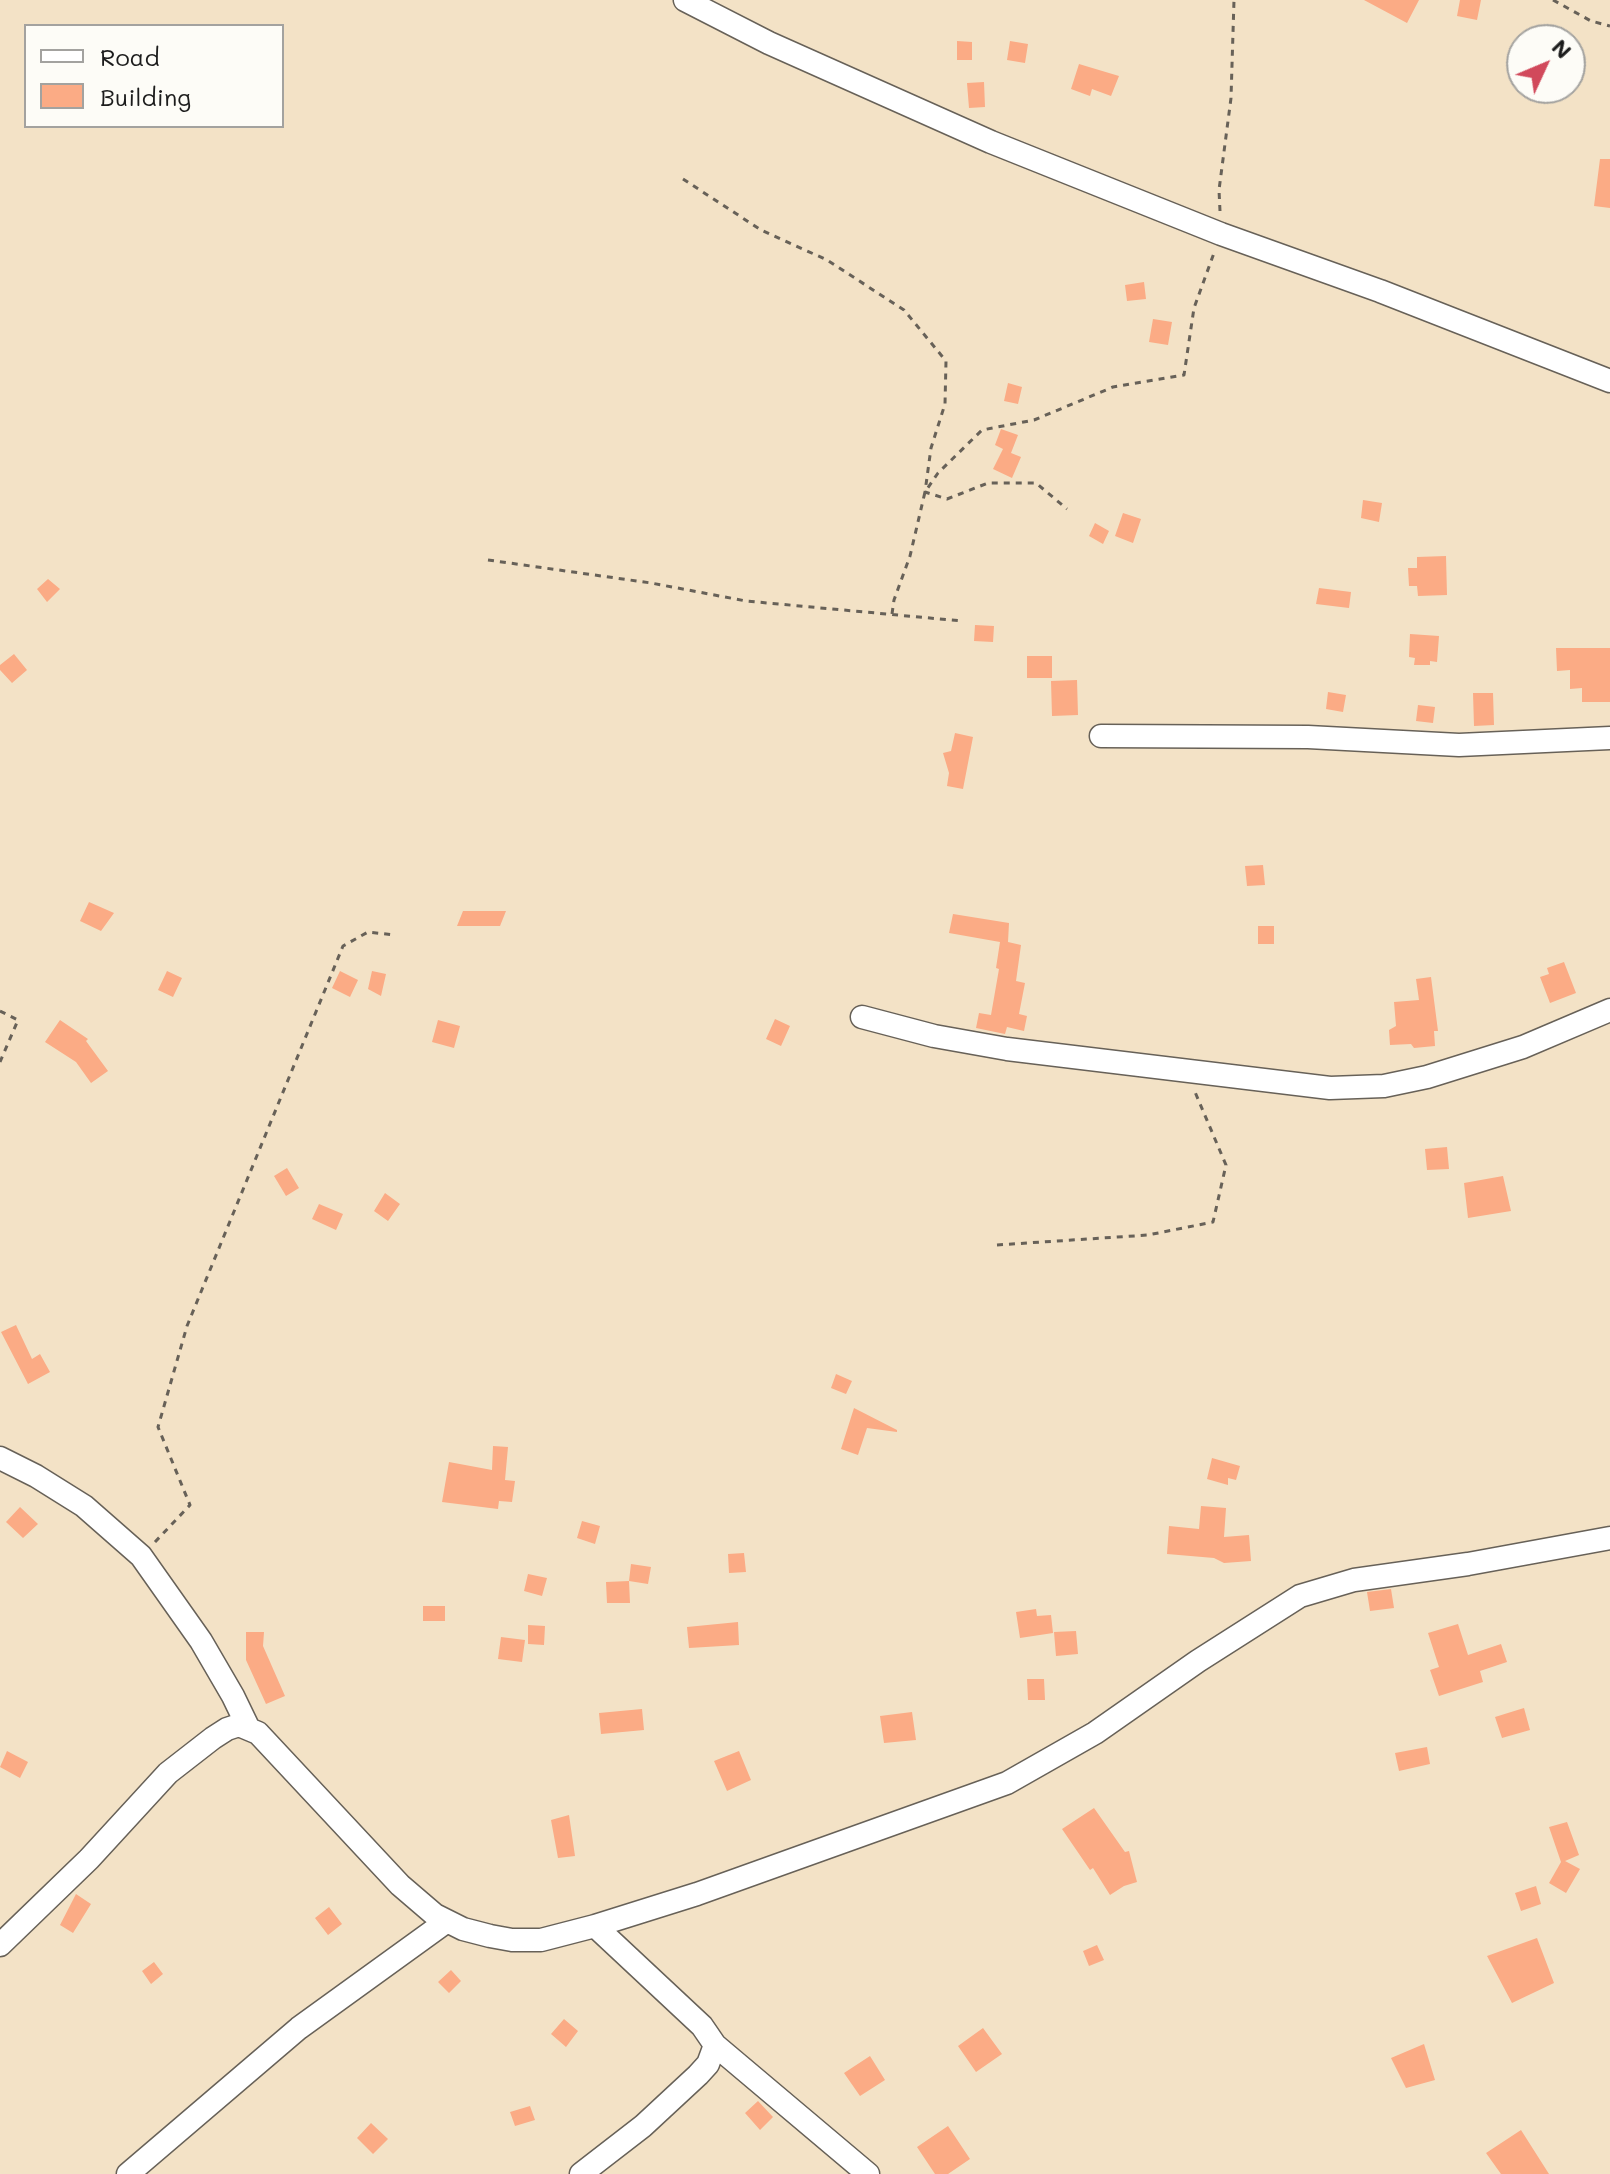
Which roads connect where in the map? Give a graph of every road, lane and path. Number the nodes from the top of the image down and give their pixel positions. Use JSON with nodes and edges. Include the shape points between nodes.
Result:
{"nodes":[{"id":1,"x":685,"y":0,"type":"edge"},
{"id":2,"x":1234,"y":0,"type":"edge"},
{"id":3,"x":1553,"y":0,"type":"edge"},
{"id":4,"x":1610,"y":26,"type":"edge"},
{"id":5,"x":683,"y":179,"type":"dead end"},
{"id":6,"x":1221,"y":234,"type":"junction"},
{"id":7,"x":1610,"y":381,"type":"edge"},
{"id":8,"x":925,"y":492,"type":"junction"},
{"id":9,"x":1067,"y":509,"type":"dead end"},
{"id":10,"x":488,"y":560,"type":"dead end"},
{"id":11,"x":892,"y":614,"type":"junction"},
{"id":12,"x":962,"y":621,"type":"dead end"},
{"id":13,"x":1101,"y":736,"type":"dead end"},
{"id":14,"x":1610,"y":738,"type":"edge"},
{"id":15,"x":394,"y":935,"type":"dead end"},
{"id":16,"x":1610,"y":1010,"type":"edge"},
{"id":17,"x":0,"y":1011,"type":"edge"},
{"id":18,"x":862,"y":1017,"type":"dead end"},
{"id":19,"x":0,"y":1062,"type":"edge"},
{"id":20,"x":1185,"y":1070,"type":"junction"},
{"id":21,"x":997,"y":1245,"type":"dead end"},
{"id":22,"x":0,"y":1458,"type":"edge"},
{"id":23,"x":1610,"y":1538,"type":"edge"},
{"id":24,"x":141,"y":1556,"type":"junction"},
{"id":25,"x":248,"y":1727,"type":"junction"},
{"id":26,"x":447,"y":1921,"type":"junction"},
{"id":27,"x":595,"y":1926,"type":"junction"},
{"id":28,"x":0,"y":1945,"type":"edge"},
{"id":29,"x":715,"y":2045,"type":"junction"},
{"id":30,"x":128,"y":2174,"type":"edge"},
{"id":31,"x":581,"y":2174,"type":"edge"},
{"id":32,"x":868,"y":2174,"type":"edge"}],
"edges":[{"from":1,"to":6,"type":"street","via":[[897,101]]},
{"from":2,"to":6,"type":"path","via":[[1231,98],[1219,190]]},
{"from":3,"to":4,"type":"path"},
{"from":5,"to":8,"type":"path","via":[[761,230],[827,260],[904,310],[946,361],[945,404]]},
{"from":6,"to":7,"type":"street"},
{"from":6,"to":8,"type":"path","via":[[1194,308],[1184,375],[1113,387],[1034,420],[982,430]]},
{"from":8,"to":9,"type":"path","via":[[947,499],[988,483],[1036,483]]},
{"from":8,"to":11,"type":"path"},
{"from":10,"to":11,"type":"path","via":[[746,601]]},
{"from":11,"to":12,"type":"path"},
{"from":13,"to":14,"type":"street","via":[[1308,737],[1459,745]]},
{"from":15,"to":24,"type":"path","via":[[368,932],[343,946],[187,1326],[158,1427],[190,1505]]},
{"from":16,"to":20,"type":"street","via":[[1523,1047],[1384,1086],[1330,1088]]},
{"from":17,"to":19,"type":"path","via":[[18,1020]]},
{"from":18,"to":20,"type":"street","via":[[1007,1049]]},
{"from":20,"to":21,"type":"path","via":[[1226,1165],[1213,1222],[1148,1235]]},
{"from":22,"to":24,"type":"street","via":[[84,1506]]},
{"from":23,"to":27,"type":"street","via":[[1354,1580],[1300,1596],[1095,1733],[1007,1783]]},
{"from":24,"to":25,"type":"street","via":[[201,1641]]},
{"from":25,"to":26,"type":"street","via":[[400,1885]]},
{"from":25,"to":28,"type":"street","via":[[227,1729],[168,1773]]},
{"from":26,"to":27,"type":"street","via":[[512,1940],[541,1940]]},
{"from":26,"to":30,"type":"street","via":[[299,2028]]},
{"from":27,"to":29,"type":"street","via":[[702,2026]]},
{"from":29,"to":31,"type":"street","via":[[698,2075]]},
{"from":29,"to":32,"type":"street"}]}
